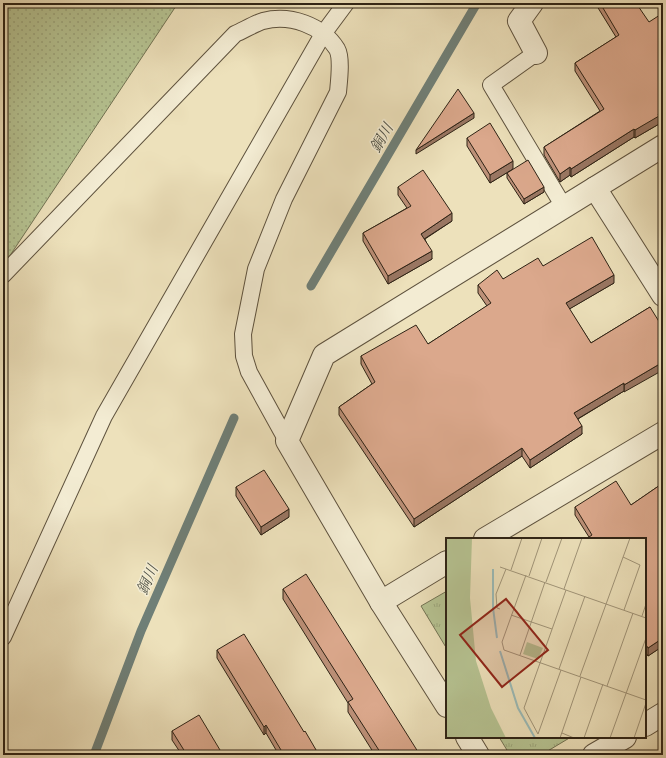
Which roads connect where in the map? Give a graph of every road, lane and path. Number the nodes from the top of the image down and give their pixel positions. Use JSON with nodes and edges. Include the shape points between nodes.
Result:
{"nodes":[{"id":1,"x":346,"y":3,"type":"edge"},
{"id":2,"x":532,"y":3,"type":"edge"},
{"id":3,"x":323,"y":34,"type":"junction"},
{"id":4,"x":536,"y":53,"type":"joint"},
{"id":5,"x":663,"y":146,"type":"edge"},
{"id":6,"x":595,"y":188,"type":"junction"},
{"id":7,"x":564,"y":207,"type":"junction"},
{"id":8,"x":3,"y":275,"type":"edge"},
{"id":9,"x":663,"y":295,"type":"edge"},
{"id":10,"x":663,"y":433,"type":"edge"},
{"id":11,"x":287,"y":441,"type":"junction"},
{"id":12,"x":487,"y":538,"type":"edge"},
{"id":13,"x":446,"y":563,"type":"edge"},
{"id":14,"x":381,"y":602,"type":"junction"},
{"id":15,"x":3,"y":637,"type":"edge"},
{"id":16,"x":446,"y":704,"type":"edge"},
{"id":17,"x":663,"y":714,"type":"edge"},
{"id":18,"x":646,"y":724,"type":"edge"},
{"id":19,"x":468,"y":738,"type":"edge"},
{"id":20,"x":622,"y":738,"type":"edge"},
{"id":21,"x":478,"y":755,"type":"edge"},
{"id":22,"x":594,"y":755,"type":"edge"}],
"edges":[{"from":1,"to":3,"type":"lane"},
{"from":2,"to":4,"type":"street","via":[[519,21]]},
{"from":3,"to":8,"type":"lane","via":[[306,23],[288,19],[264,21],[235,34]]},
{"from":3,"to":11,"type":"lane","via":[[337,50],[340,72],[338,92],[284,199],[256,269],[243,334],[244,356],[249,372]]},
{"from":3,"to":15,"type":"lane","via":[[104,416]]},
{"from":4,"to":7,"type":"lane","via":[[491,85]]},
{"from":5,"to":6,"type":"street"},
{"from":6,"to":7,"type":"street"},
{"from":6,"to":9,"type":"street"},
{"from":7,"to":11,"type":"street","via":[[324,355]]},
{"from":10,"to":12,"type":"street"},
{"from":11,"to":14,"type":"street"},
{"from":13,"to":14,"type":"street"},
{"from":14,"to":16,"type":"street"},
{"from":17,"to":18,"type":"street"},
{"from":19,"to":21,"type":"street"},
{"from":20,"to":22,"type":"street"}]}
